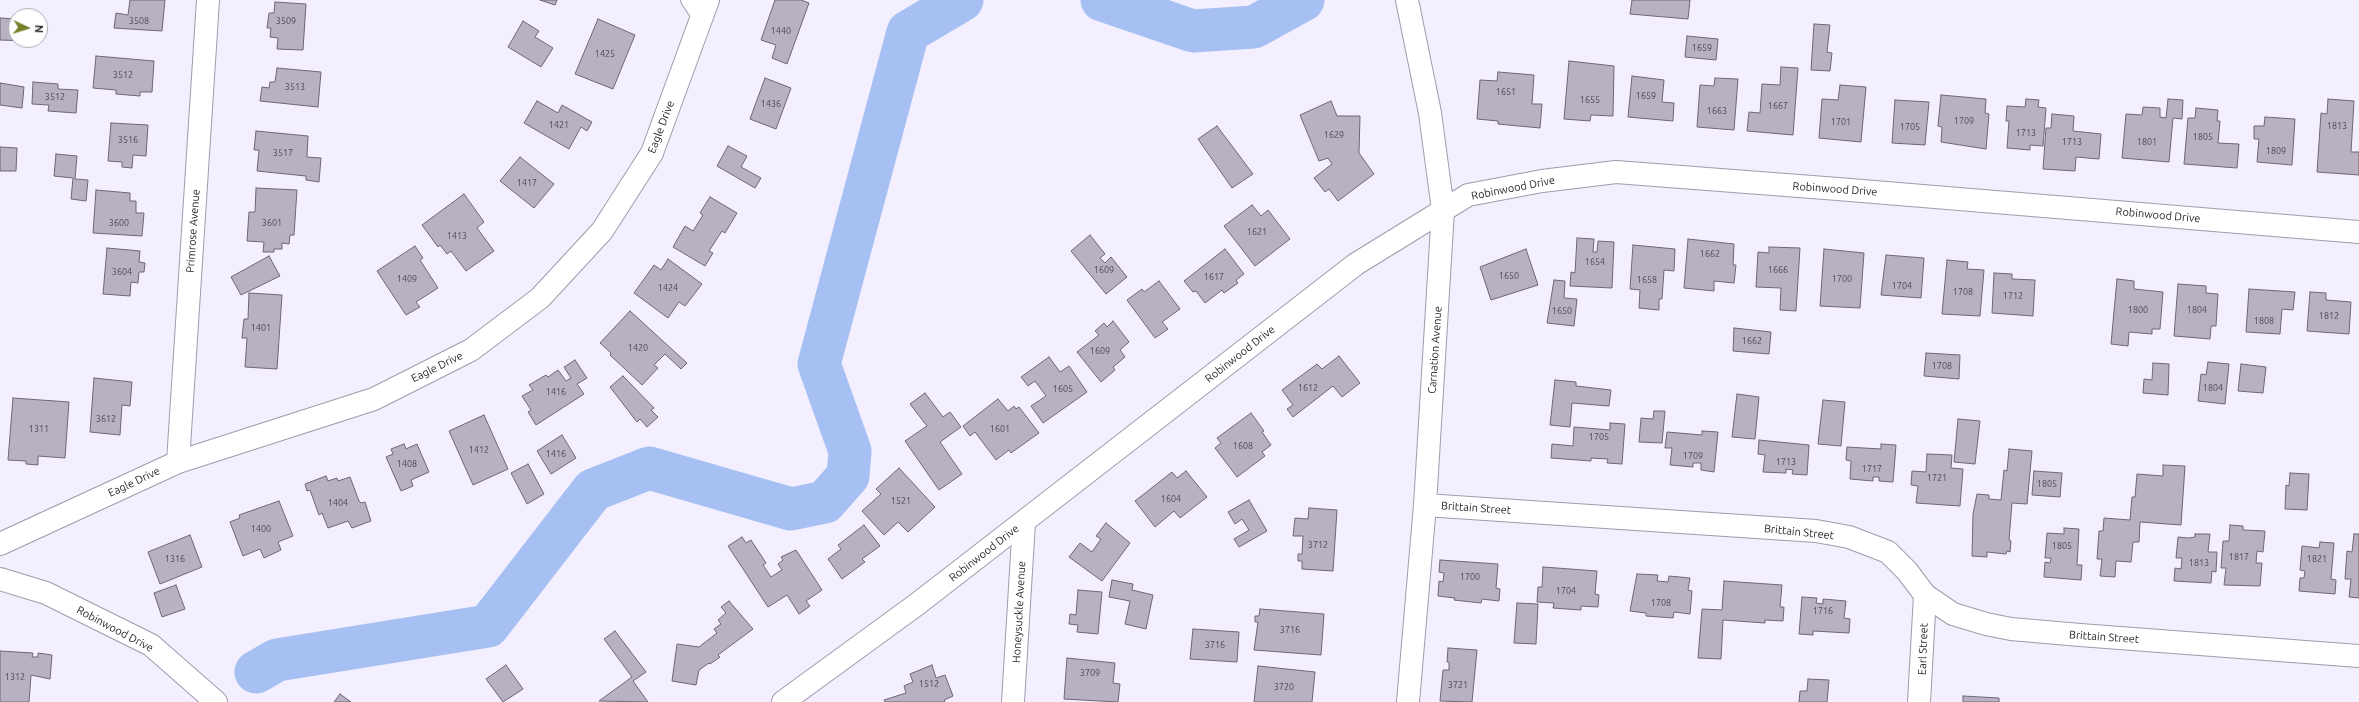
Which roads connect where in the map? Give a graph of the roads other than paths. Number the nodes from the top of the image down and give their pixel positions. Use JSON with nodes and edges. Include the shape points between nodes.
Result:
{"nodes":[{"id":1,"x":208,"y":0,"type":"edge"},
{"id":2,"x":688,"y":0,"type":"edge"},
{"id":3,"x":708,"y":0,"type":"edge"},
{"id":4,"x":1407,"y":0,"type":"edge"},
{"id":5,"x":701,"y":20,"type":"junction"},
{"id":6,"x":1444,"y":210,"type":"junction"},
{"id":7,"x":2359,"y":232,"type":"edge"},
{"id":8,"x":178,"y":462,"type":"junction"},
{"id":9,"x":1425,"y":505,"type":"junction"},
{"id":10,"x":1024,"y":522,"type":"junction"},
{"id":11,"x":0,"y":544,"type":"edge"},
{"id":12,"x":0,"y":579,"type":"edge"},
{"id":13,"x":1925,"y":595,"type":"junction"},
{"id":14,"x":2359,"y":656,"type":"edge"},
{"id":15,"x":216,"y":702,"type":"edge"},
{"id":16,"x":783,"y":702,"type":"edge"},
{"id":17,"x":1013,"y":702,"type":"edge"},
{"id":18,"x":1408,"y":702,"type":"edge"},
{"id":19,"x":1919,"y":702,"type":"edge"}],
"edges":[{"from":1,"to":8,"type":"street","name":"Primrose Avenue"},
{"from":2,"to":5,"type":"lane"},
{"from":3,"to":5,"type":"street","name":"Eagle Drive"},
{"from":4,"to":6,"type":"street","name":"Carnation Avenue","via":[[1430,113]]},
{"from":5,"to":8,"type":"street","name":"Eagle Drive","via":[[652,153],[602,231],[540,298],[471,350],[374,398]]},
{"from":6,"to":7,"type":"street","name":"Robinwood Drive","via":[[1468,195],[1542,181],[1616,172]]},
{"from":6,"to":9,"type":"street","name":"Carnation Avenue"},
{"from":6,"to":10,"type":"street","name":"Robinwood Drive","via":[[1356,264]]},
{"from":8,"to":11,"type":"street","name":"Eagle Drive"},
{"from":9,"to":13,"type":"street","name":"Brittain Street","via":[[1816,531],[1849,537],[1888,552],[1907,571]]},
{"from":9,"to":18,"type":"street","name":"Carnation Avenue"},
{"from":10,"to":16,"type":"street","name":"Robinwood Drive"},
{"from":10,"to":17,"type":"street","name":"Honeysuckle Avenue"},
{"from":12,"to":15,"type":"street","name":"Robinwood Drive","via":[[46,593],[151,646]]},
{"from":13,"to":14,"type":"street","name":"Brittain Street","via":[[1952,614],[2011,629]]},
{"from":13,"to":19,"type":"street","name":"Earl Street"}]}
